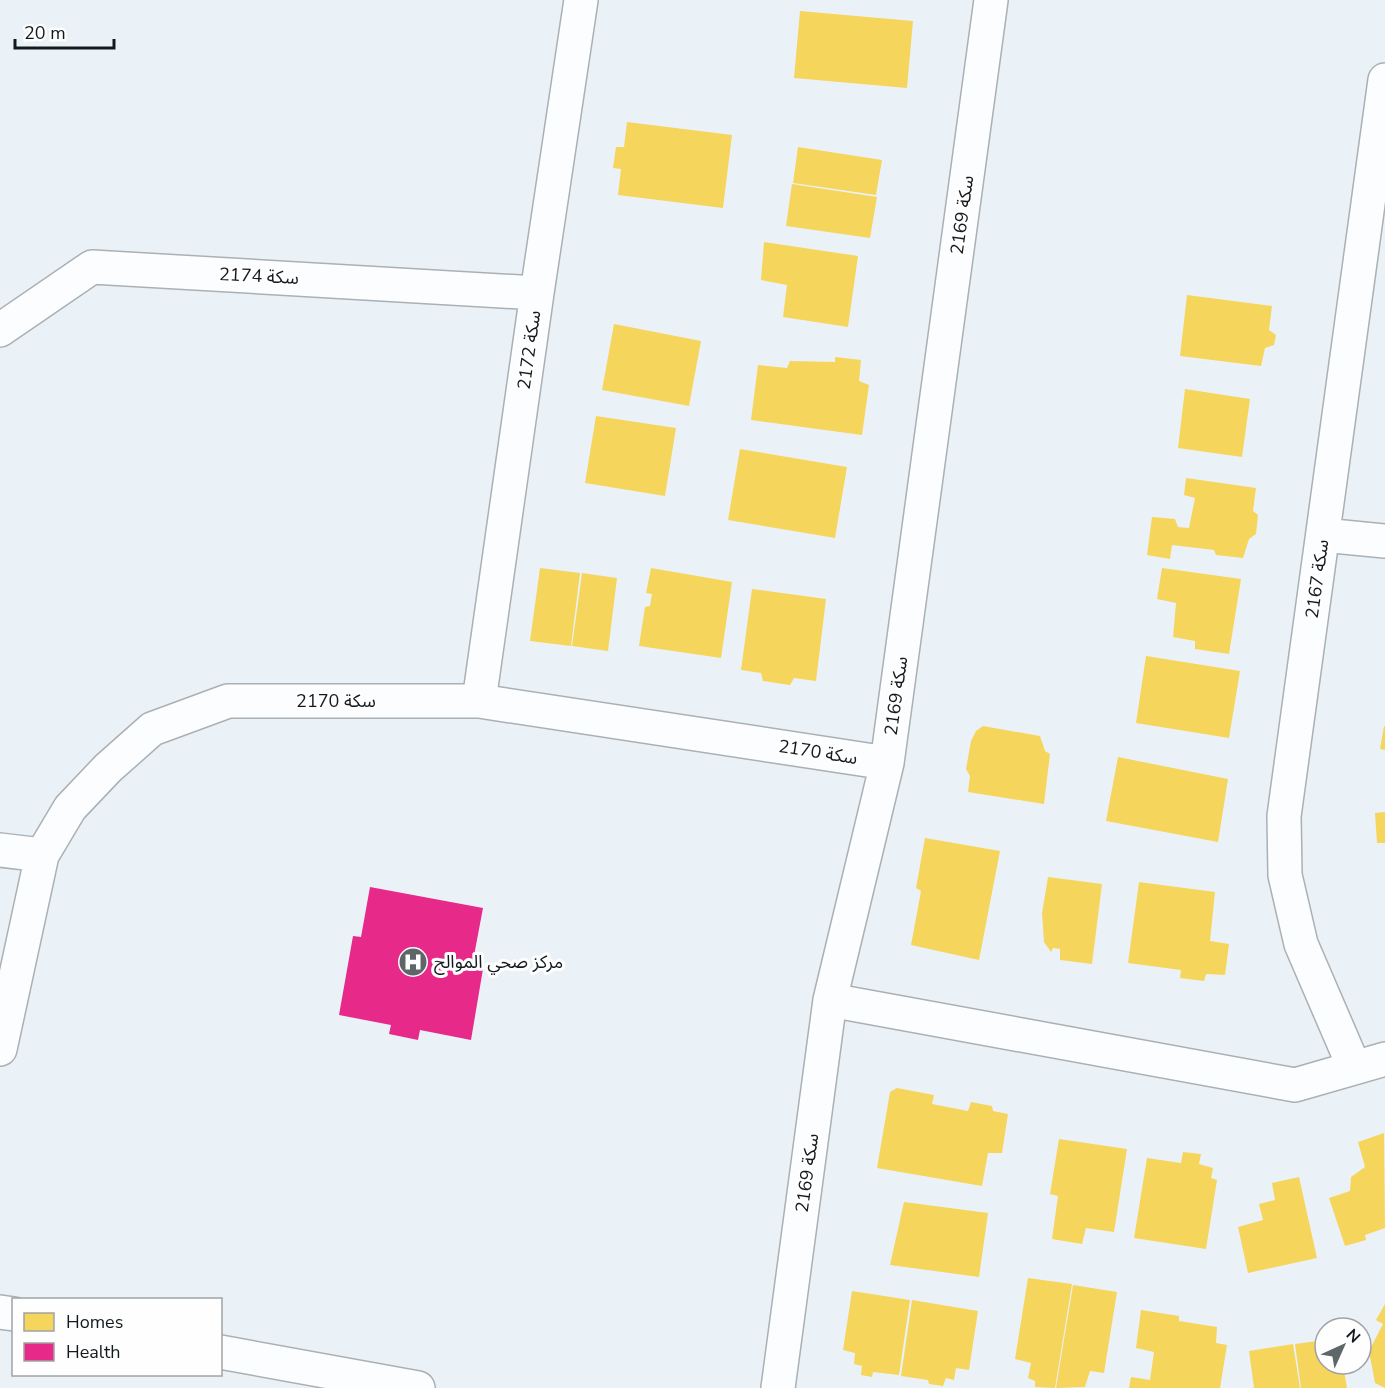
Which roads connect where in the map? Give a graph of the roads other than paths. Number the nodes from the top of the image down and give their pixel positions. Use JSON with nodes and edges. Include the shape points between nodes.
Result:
{"nodes":[{"id":1,"x":581,"y":0,"type":"edge"},
{"id":2,"x":991,"y":0,"type":"edge"},
{"id":3,"x":1385,"y":80,"type":"edge"},
{"id":4,"x":537,"y":293,"type":"junction"},
{"id":5,"x":0,"y":330,"type":"edge"},
{"id":6,"x":1323,"y":535,"type":"junction"},
{"id":7,"x":1385,"y":541,"type":"edge"},
{"id":8,"x":479,"y":701,"type":"junction"},
{"id":9,"x":887,"y":763,"type":"junction"},
{"id":10,"x":0,"y":850,"type":"edge"},
{"id":11,"x":42,"y":855,"type":"junction"},
{"id":12,"x":830,"y":1000,"type":"junction"},
{"id":13,"x":0,"y":1049,"type":"edge"},
{"id":14,"x":1385,"y":1059,"type":"edge"},
{"id":15,"x":1354,"y":1067,"type":"junction"},
{"id":16,"x":222,"y":1352,"type":"edge"},
{"id":17,"x":360,"y":1383,"type":"edge"},
{"id":18,"x":418,"y":1388,"type":"edge"},
{"id":19,"x":778,"y":1388,"type":"edge"}],
"edges":[{"from":1,"to":4,"type":"street","name":"سكة 2172"},
{"from":2,"to":9,"type":"street","name":"سكة 2169"},
{"from":3,"to":6,"type":"street","name":"سكة 2167"},
{"from":4,"to":5,"type":"street","name":"سكة 2174","via":[[92,267]]},
{"from":4,"to":8,"type":"street","name":"سكة 2172"},
{"from":6,"to":7,"type":"street"},
{"from":6,"to":15,"type":"street","name":"سكة 2167","via":[[1284,816],[1285,875],[1301,944]]},
{"from":8,"to":9,"type":"street","name":"سكة 2170"},
{"from":8,"to":11,"type":"street","name":"سكة 2170","via":[[228,701],[152,729],[70,808]]},
{"from":9,"to":12,"type":"street","name":"سكة 2169"},
{"from":10,"to":11,"type":"street"},
{"from":11,"to":13,"type":"street","name":"سكة 2170"},
{"from":12,"to":15,"type":"street","via":[[1295,1085]]},
{"from":12,"to":19,"type":"street","name":"سكة 2169"},
{"from":14,"to":15,"type":"street"},
{"from":16,"to":17,"type":"street"},
{"from":17,"to":18,"type":"street"}]}
